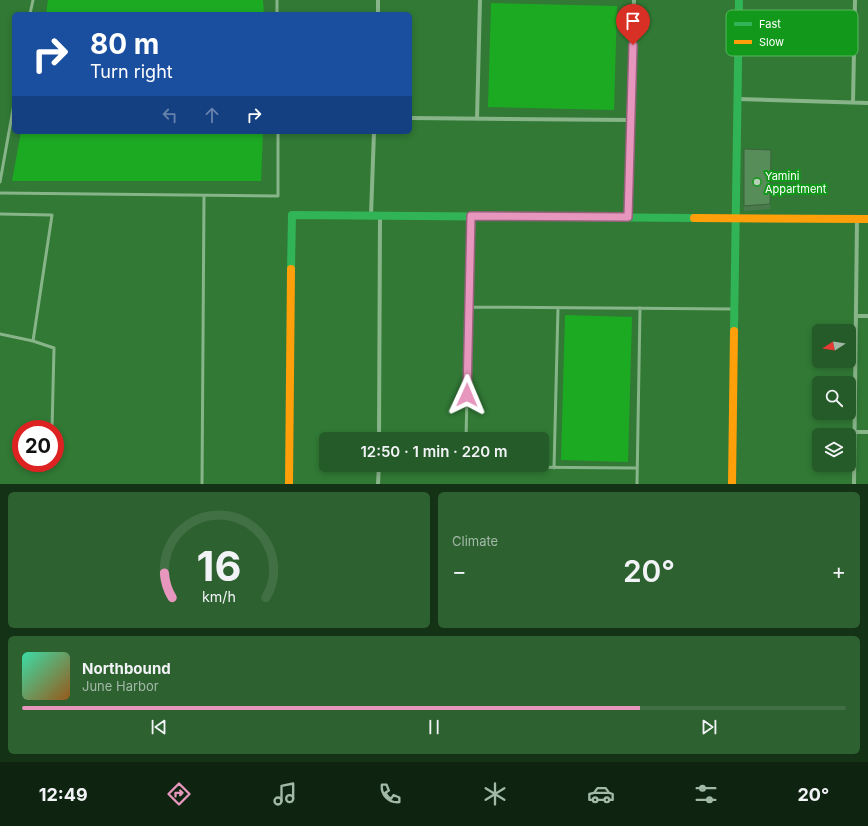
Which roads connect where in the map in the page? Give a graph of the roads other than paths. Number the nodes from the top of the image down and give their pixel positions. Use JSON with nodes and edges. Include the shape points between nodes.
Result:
{"nodes":[{"id":1,"x":33,"y":0,"type":"edge"},
{"id":2,"x":277,"y":0,"type":"edge"},
{"id":3,"x":378,"y":0,"type":"edge"},
{"id":4,"x":480,"y":0,"type":"edge"},
{"id":5,"x":634,"y":0,"type":"edge"},
{"id":6,"x":739,"y":0,"type":"edge"},
{"id":7,"x":855,"y":0,"type":"edge"},
{"id":8,"x":739,"y":10,"type":"edge"},
{"id":9,"x":855,"y":10,"type":"edge"},
{"id":10,"x":30,"y":12,"type":"edge"},
{"id":11,"x":277,"y":12,"type":"edge"},
{"id":12,"x":378,"y":12,"type":"edge"},
{"id":13,"x":738,"y":56,"type":"edge"},
{"id":14,"x":854,"y":56,"type":"edge"},
{"id":15,"x":737,"y":99,"type":"junction"},
{"id":16,"x":853,"y":102,"type":"junction"},
{"id":17,"x":868,"y":103,"type":"edge"},
{"id":18,"x":12,"y":115,"type":"edge"},
{"id":19,"x":412,"y":118,"type":"edge"},
{"id":20,"x":477,"y":119,"type":"junction"},
{"id":21,"x":631,"y":120,"type":"junction"},
{"id":22,"x":278,"y":134,"type":"edge"},
{"id":23,"x":374,"y":134,"type":"edge"},
{"id":24,"x":0,"y":182,"type":"edge"},
{"id":25,"x":0,"y":193,"type":"edge"},
{"id":26,"x":204,"y":196,"type":"junction"},
{"id":27,"x":0,"y":214,"type":"edge"},
{"id":28,"x":371,"y":216,"type":"junction"},
{"id":29,"x":380,"y":216,"type":"junction"},
{"id":30,"x":471,"y":216,"type":"junction"},
{"id":31,"x":628,"y":217,"type":"junction"},
{"id":32,"x":736,"y":218,"type":"junction"},
{"id":33,"x":857,"y":219,"type":"junction"},
{"id":34,"x":868,"y":219,"type":"edge"},
{"id":35,"x":469,"y":307,"type":"junction"},
{"id":36,"x":558,"y":308,"type":"junction"},
{"id":37,"x":640,"y":308,"type":"junction"},
{"id":38,"x":734,"y":309,"type":"junction"},
{"id":39,"x":856,"y":316,"type":"junction"},
{"id":40,"x":868,"y":316,"type":"edge"},
{"id":41,"x":0,"y":334,"type":"edge"},
{"id":42,"x":33,"y":341,"type":"junction"},
{"id":43,"x":52,"y":420,"type":"edge"},
{"id":44,"x":855,"y":428,"type":"edge"},
{"id":45,"x":379,"y":432,"type":"edge"},
{"id":46,"x":466,"y":432,"type":"edge"},
{"id":47,"x":856,"y":432,"type":"edge"},
{"id":48,"x":868,"y":432,"type":"edge"},
{"id":49,"x":549,"y":468,"type":"edge"},
{"id":50,"x":554,"y":468,"type":"junction"},
{"id":51,"x":637,"y":468,"type":"junction"},
{"id":52,"x":379,"y":472,"type":"edge"},
{"id":53,"x":854,"y":472,"type":"edge"},
{"id":54,"x":202,"y":484,"type":"edge"},
{"id":55,"x":289,"y":484,"type":"edge"},
{"id":56,"x":378,"y":484,"type":"edge"},
{"id":57,"x":637,"y":484,"type":"edge"},
{"id":58,"x":732,"y":484,"type":"edge"},
{"id":59,"x":854,"y":484,"type":"edge"}],
"edges":[{"from":1,"to":10,"type":"lane"},
{"from":2,"to":11,"type":"lane"},
{"from":3,"to":12,"type":"street"},
{"from":4,"to":20,"type":"street"},
{"from":5,"to":21,"type":"street"},
{"from":6,"to":8,"type":"street"},
{"from":7,"to":9,"type":"street"},
{"from":13,"to":15,"type":"street"},
{"from":14,"to":16,"type":"street"},
{"from":15,"to":16,"type":"street"},
{"from":15,"to":32,"type":"street"},
{"from":16,"to":17,"type":"street"},
{"from":18,"to":24,"type":"lane"},
{"from":19,"to":20,"type":"street"},
{"from":20,"to":21,"type":"street"},
{"from":21,"to":31,"type":"street"},
{"from":22,"to":26,"type":"lane","via":[[278,196]]},
{"from":23,"to":28,"type":"street"},
{"from":25,"to":26,"type":"lane"},
{"from":26,"to":54,"type":"lane"},
{"from":27,"to":42,"type":"lane","via":[[52,215]]},
{"from":28,"to":29,"type":"street"},
{"from":28,"to":55,"type":"street","via":[[292,215]]},
{"from":29,"to":30,"type":"street"},
{"from":29,"to":45,"type":"street"},
{"from":30,"to":31,"type":"street"},
{"from":30,"to":35,"type":"lane"},
{"from":31,"to":32,"type":"street"},
{"from":32,"to":33,"type":"street"},
{"from":32,"to":38,"type":"street"},
{"from":33,"to":34,"type":"street"},
{"from":33,"to":39,"type":"street"},
{"from":35,"to":36,"type":"lane"},
{"from":35,"to":46,"type":"lane"},
{"from":36,"to":37,"type":"lane"},
{"from":36,"to":50,"type":"lane"},
{"from":37,"to":38,"type":"lane"},
{"from":37,"to":51,"type":"lane"},
{"from":38,"to":58,"type":"street"},
{"from":39,"to":40,"type":"street"},
{"from":39,"to":44,"type":"street"},
{"from":41,"to":42,"type":"lane"},
{"from":42,"to":43,"type":"lane","via":[[54,348]]},
{"from":47,"to":48,"type":"street"},
{"from":49,"to":50,"type":"lane"},
{"from":50,"to":51,"type":"lane"},
{"from":51,"to":57,"type":"lane"},
{"from":52,"to":56,"type":"street"},
{"from":53,"to":59,"type":"street"}]}
